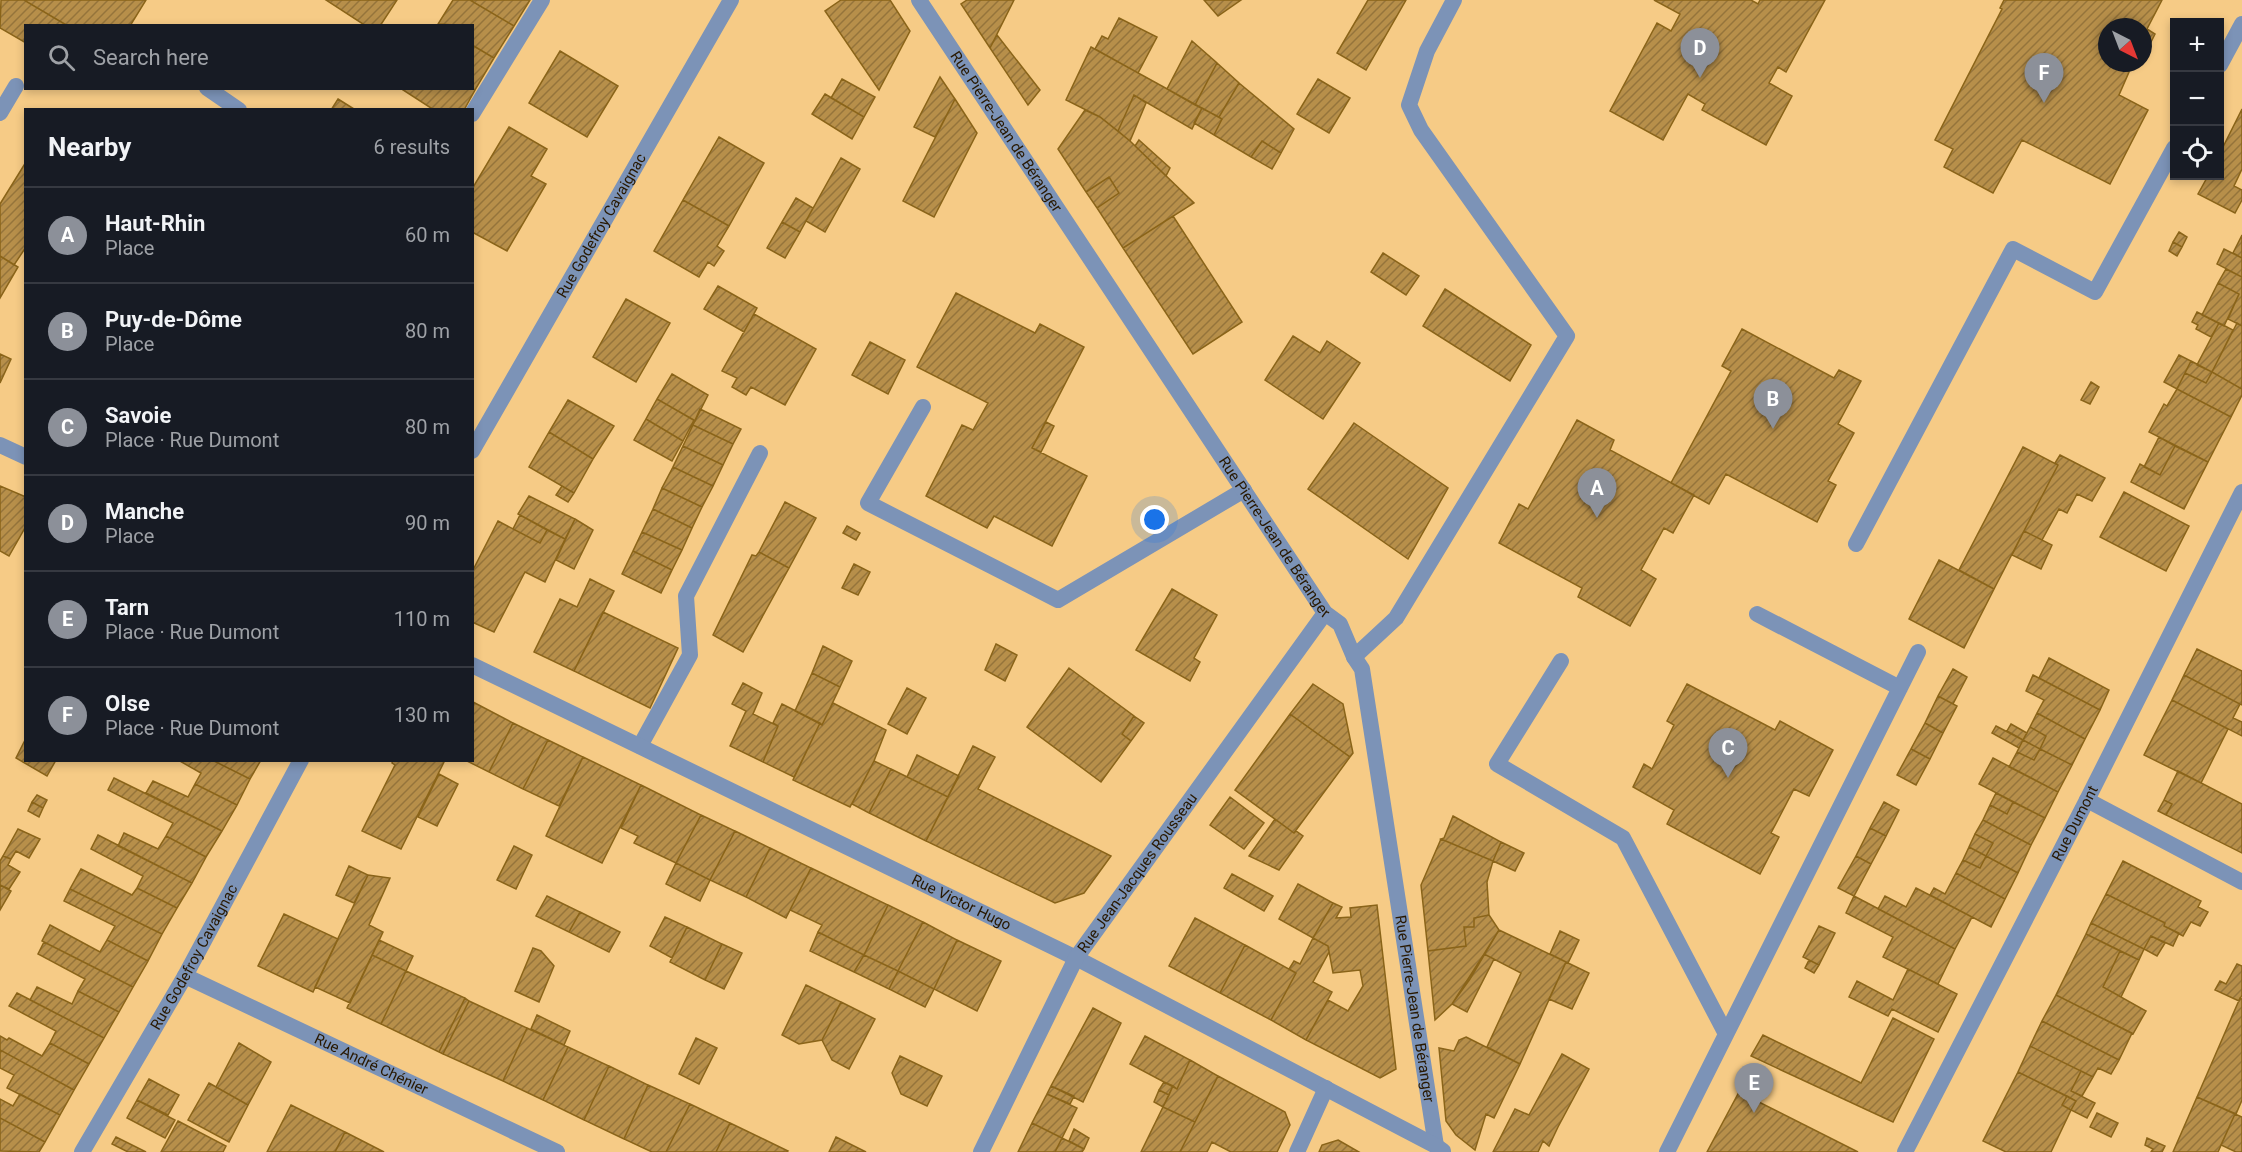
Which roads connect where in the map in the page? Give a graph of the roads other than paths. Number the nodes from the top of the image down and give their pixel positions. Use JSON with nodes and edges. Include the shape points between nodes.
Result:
{"nodes":[{"id":1,"x":542,"y":0,"type":"edge"},
{"id":2,"x":731,"y":0,"type":"edge"},
{"id":3,"x":919,"y":0,"type":"edge"},
{"id":4,"x":1454,"y":0,"type":"edge"},
{"id":5,"x":2242,"y":24,"type":"edge"},
{"id":6,"x":2224,"y":58,"type":"edge"},
{"id":7,"x":16,"y":86,"type":"dead end"},
{"id":8,"x":210,"y":90,"type":"edge"},
{"id":9,"x":236,"y":108,"type":"edge"},
{"id":10,"x":474,"y":111,"type":"edge"},
{"id":11,"x":0,"y":113,"type":"edge"},
{"id":12,"x":2170,"y":156,"type":"edge"},
{"id":13,"x":923,"y":407,"type":"dead end"},
{"id":14,"x":0,"y":445,"type":"edge"},
{"id":15,"x":474,"y":449,"type":"edge"},
{"id":16,"x":760,"y":453,"type":"dead end"},
{"id":17,"x":24,"y":456,"type":"edge"},
{"id":18,"x":1244,"y":490,"type":"junction"},
{"id":19,"x":2242,"y":492,"type":"edge"},
{"id":20,"x":1856,"y":543,"type":"dead end"},
{"id":21,"x":1325,"y":613,"type":"junction"},
{"id":22,"x":1756,"y":614,"type":"dead end"},
{"id":23,"x":1918,"y":652,"type":"dead end"},
{"id":24,"x":1354,"y":657,"type":"junction"},
{"id":25,"x":1561,"y":661,"type":"dead end"},
{"id":26,"x":474,"y":666,"type":"edge"},
{"id":27,"x":1900,"y":688,"type":"junction"},
{"id":28,"x":640,"y":746,"type":"junction"},
{"id":29,"x":301,"y":762,"type":"edge"},
{"id":30,"x":2087,"y":800,"type":"junction"},
{"id":31,"x":2242,"y":882,"type":"edge"},
{"id":32,"x":1076,"y":958,"type":"junction"},
{"id":33,"x":186,"y":976,"type":"junction"},
{"id":34,"x":1726,"y":1034,"type":"junction"},
{"id":35,"x":1326,"y":1088,"type":"junction"},
{"id":36,"x":1440,"y":1149,"type":"edge"},
{"id":37,"x":82,"y":1152,"type":"edge"},
{"id":38,"x":557,"y":1152,"type":"edge"},
{"id":39,"x":981,"y":1152,"type":"edge"},
{"id":40,"x":1297,"y":1152,"type":"edge"},
{"id":41,"x":1667,"y":1152,"type":"edge"},
{"id":42,"x":1905,"y":1152,"type":"edge"}],
"edges":[{"from":1,"to":10,"type":"street"},
{"from":2,"to":15,"type":"street","name":"Rue Godefroy Cavaignac"},
{"from":3,"to":18,"type":"street","name":"Rue Pierre-Jean de Béranger"},
{"from":4,"to":24,"type":"street","via":[[1427,51],[1409,105],[1421,130],[1567,336],[1396,618]]},
{"from":5,"to":6,"type":"street"},
{"from":7,"to":11,"type":"street"},
{"from":8,"to":9,"type":"street"},
{"from":12,"to":20,"type":"street","via":[[2096,292],[2013,249]]},
{"from":13,"to":18,"type":"street","via":[[868,503],[1058,600]]},
{"from":14,"to":17,"type":"street"},
{"from":16,"to":28,"type":"street","via":[[686,596],[690,655]]},
{"from":18,"to":21,"type":"street","name":"Rue Pierre-Jean de Béranger"},
{"from":19,"to":30,"type":"street","name":"Rue Dumont"},
{"from":21,"to":24,"type":"street","name":"Rue Pierre-Jean de Béranger","via":[[1340,624]]},
{"from":21,"to":32,"type":"street","name":"Rue Jean-Jacques Rousseau"},
{"from":22,"to":27,"type":"street"},
{"from":23,"to":27,"type":"street"},
{"from":24,"to":36,"type":"street","name":"Rue Pierre-Jean de Béranger","via":[[1362,669]]},
{"from":25,"to":34,"type":"street","via":[[1497,764],[1623,838]]},
{"from":26,"to":28,"type":"street","name":"Rue Victor Hugo"},
{"from":27,"to":34,"type":"street"},
{"from":28,"to":32,"type":"street","name":"Rue Victor Hugo"},
{"from":29,"to":33,"type":"street","name":"Rue Godefroy Cavaignac"},
{"from":30,"to":31,"type":"street"},
{"from":30,"to":42,"type":"street","name":"Rue Dumont"},
{"from":32,"to":35,"type":"street","name":"Rue Victor Hugo"},
{"from":32,"to":39,"type":"street","name":"Rue Jean-Jacques Rousseau"},
{"from":33,"to":37,"type":"street","name":"Rue Godefroy Cavaignac"},
{"from":33,"to":38,"type":"street","name":"Rue André Chénier"},
{"from":34,"to":41,"type":"street"},
{"from":35,"to":36,"type":"street","name":"Rue Victor Hugo"},
{"from":35,"to":40,"type":"street"}]}
